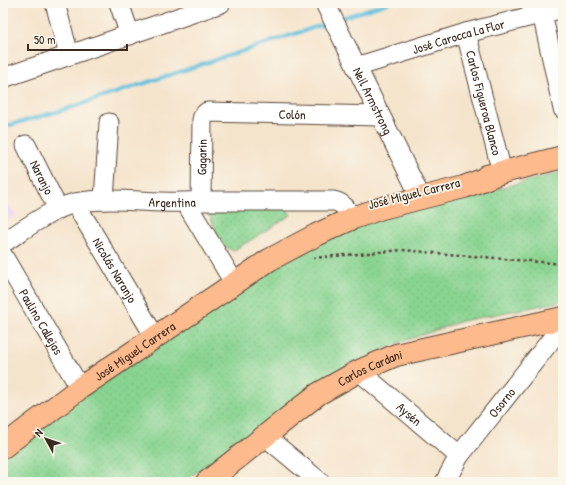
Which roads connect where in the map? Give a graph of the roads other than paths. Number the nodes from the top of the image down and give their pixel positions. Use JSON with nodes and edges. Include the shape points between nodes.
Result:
{"nodes":[{"id":1,"x":55,"y":3,"type":"edge"},
{"id":2,"x":119,"y":3,"type":"edge"},
{"id":3,"x":221,"y":3,"type":"edge"},
{"id":4,"x":327,"y":8,"type":"edge"},
{"id":5,"x":563,"y":8,"type":"edge"},
{"id":6,"x":182,"y":9,"type":"edge"},
{"id":7,"x":542,"y":14,"type":"junction"},
{"id":8,"x":466,"y":33,"type":"junction"},
{"id":9,"x":130,"y":35,"type":"junction"},
{"id":10,"x":70,"y":55,"type":"junction"},
{"id":11,"x":356,"y":67,"type":"junction"},
{"id":12,"x":4,"y":75,"type":"edge"},
{"id":13,"x":563,"y":109,"type":"edge"},
{"id":14,"x":204,"y":113,"type":"joint"},
{"id":15,"x":380,"y":116,"type":"junction"},
{"id":16,"x":109,"y":123,"type":"dead end"},
{"id":17,"x":26,"y":145,"type":"dead end"},
{"id":18,"x":563,"y":157,"type":"edge"},
{"id":19,"x":502,"y":172,"type":"junction"},
{"id":20,"x":418,"y":194,"type":"junction"},
{"id":21,"x":104,"y":200,"type":"junction"},
{"id":22,"x":194,"y":202,"type":"junction"},
{"id":23,"x":67,"y":206,"type":"junction"},
{"id":24,"x":348,"y":211,"type":"junction"},
{"id":25,"x":3,"y":243,"type":"edge"},
{"id":26,"x":3,"y":256,"type":"edge"},
{"id":27,"x":269,"y":260,"type":"junction"},
{"id":28,"x":236,"y":284,"type":"junction"},
{"id":29,"x":563,"y":318,"type":"edge"},
{"id":30,"x":563,"y":325,"type":"edge"},
{"id":31,"x":155,"y":337,"type":"junction"},
{"id":32,"x":359,"y":371,"type":"junction"},
{"id":33,"x":80,"y":388,"type":"junction"},
{"id":34,"x":265,"y":436,"type":"junction"},
{"id":35,"x":5,"y":442,"type":"edge"},
{"id":36,"x":459,"y":456,"type":"junction"},
{"id":37,"x":207,"y":482,"type":"edge"},
{"id":38,"x":320,"y":482,"type":"edge"},
{"id":39,"x":445,"y":482,"type":"edge"}],
"edges":[{"from":1,"to":10,"type":"street"},
{"from":2,"to":9,"type":"street"},
{"from":3,"to":6,"type":"street"},
{"from":4,"to":11,"type":"street","name":"Neil Armstrong"},
{"from":5,"to":7,"type":"street","name":"José Carocca La Flor"},
{"from":6,"to":9,"type":"street"},
{"from":7,"to":8,"type":"street","name":"José Carocca La Flor"},
{"from":7,"to":13,"type":"street"},
{"from":8,"to":11,"type":"street","name":"José Carocca La Flor"},
{"from":8,"to":19,"type":"street","name":"Carlos Figueroa Blanco"},
{"from":9,"to":10,"type":"street"},
{"from":10,"to":12,"type":"street"},
{"from":11,"to":15,"type":"street","name":"Neil Armstrong"},
{"from":14,"to":15,"type":"street","name":"Colón","via":[[210,111]]},
{"from":14,"to":22,"type":"street","name":"Gagarin"},
{"from":15,"to":20,"type":"street","name":"Neil Armstrong"},
{"from":16,"to":21,"type":"street"},
{"from":17,"to":23,"type":"street","name":"Naranjo"},
{"from":18,"to":19,"type":"main road","name":"José Miguel Carrera"},
{"from":19,"to":20,"type":"main road","name":"José Miguel Carrera","via":[[464,187]]},
{"from":20,"to":24,"type":"main road","name":"José Miguel Carrera","via":[[377,201]]},
{"from":20,"to":27,"type":"main road","name":"José Miguel Carrera","via":[[353,218]]},
{"from":21,"to":22,"type":"street","name":"Argentina"},
{"from":21,"to":23,"type":"street","name":"Argentina"},
{"from":22,"to":24,"type":"street","name":"Argentina","via":[[334,201]]},
{"from":22,"to":28,"type":"street"},
{"from":23,"to":25,"type":"street","name":"Argentina"},
{"from":23,"to":31,"type":"street","name":"Nicolás Naranjo"},
{"from":24,"to":27,"type":"main road","name":"José Miguel Carrera","via":[[292,242]]},
{"from":26,"to":33,"type":"street","name":"Paulino Callejas"},
{"from":27,"to":28,"type":"main road","name":"José Miguel Carrera"},
{"from":28,"to":31,"type":"main road","name":"José Miguel Carrera"},
{"from":29,"to":32,"type":"main road","name":"Carlos Cardani","via":[[396,355]]},
{"from":30,"to":36,"type":"street","name":"Osorno"},
{"from":31,"to":33,"type":"main road","name":"José Miguel Carrera"},
{"from":32,"to":34,"type":"main road","name":"Carlos Cardani","via":[[318,394]]},
{"from":32,"to":36,"type":"street","name":"Aysén"},
{"from":33,"to":35,"type":"main road","name":"José Miguel Carrera"},
{"from":34,"to":37,"type":"main road","name":"Carlos Cardani"},
{"from":34,"to":38,"type":"street"},
{"from":36,"to":39,"type":"street","name":"Osorno"}]}
